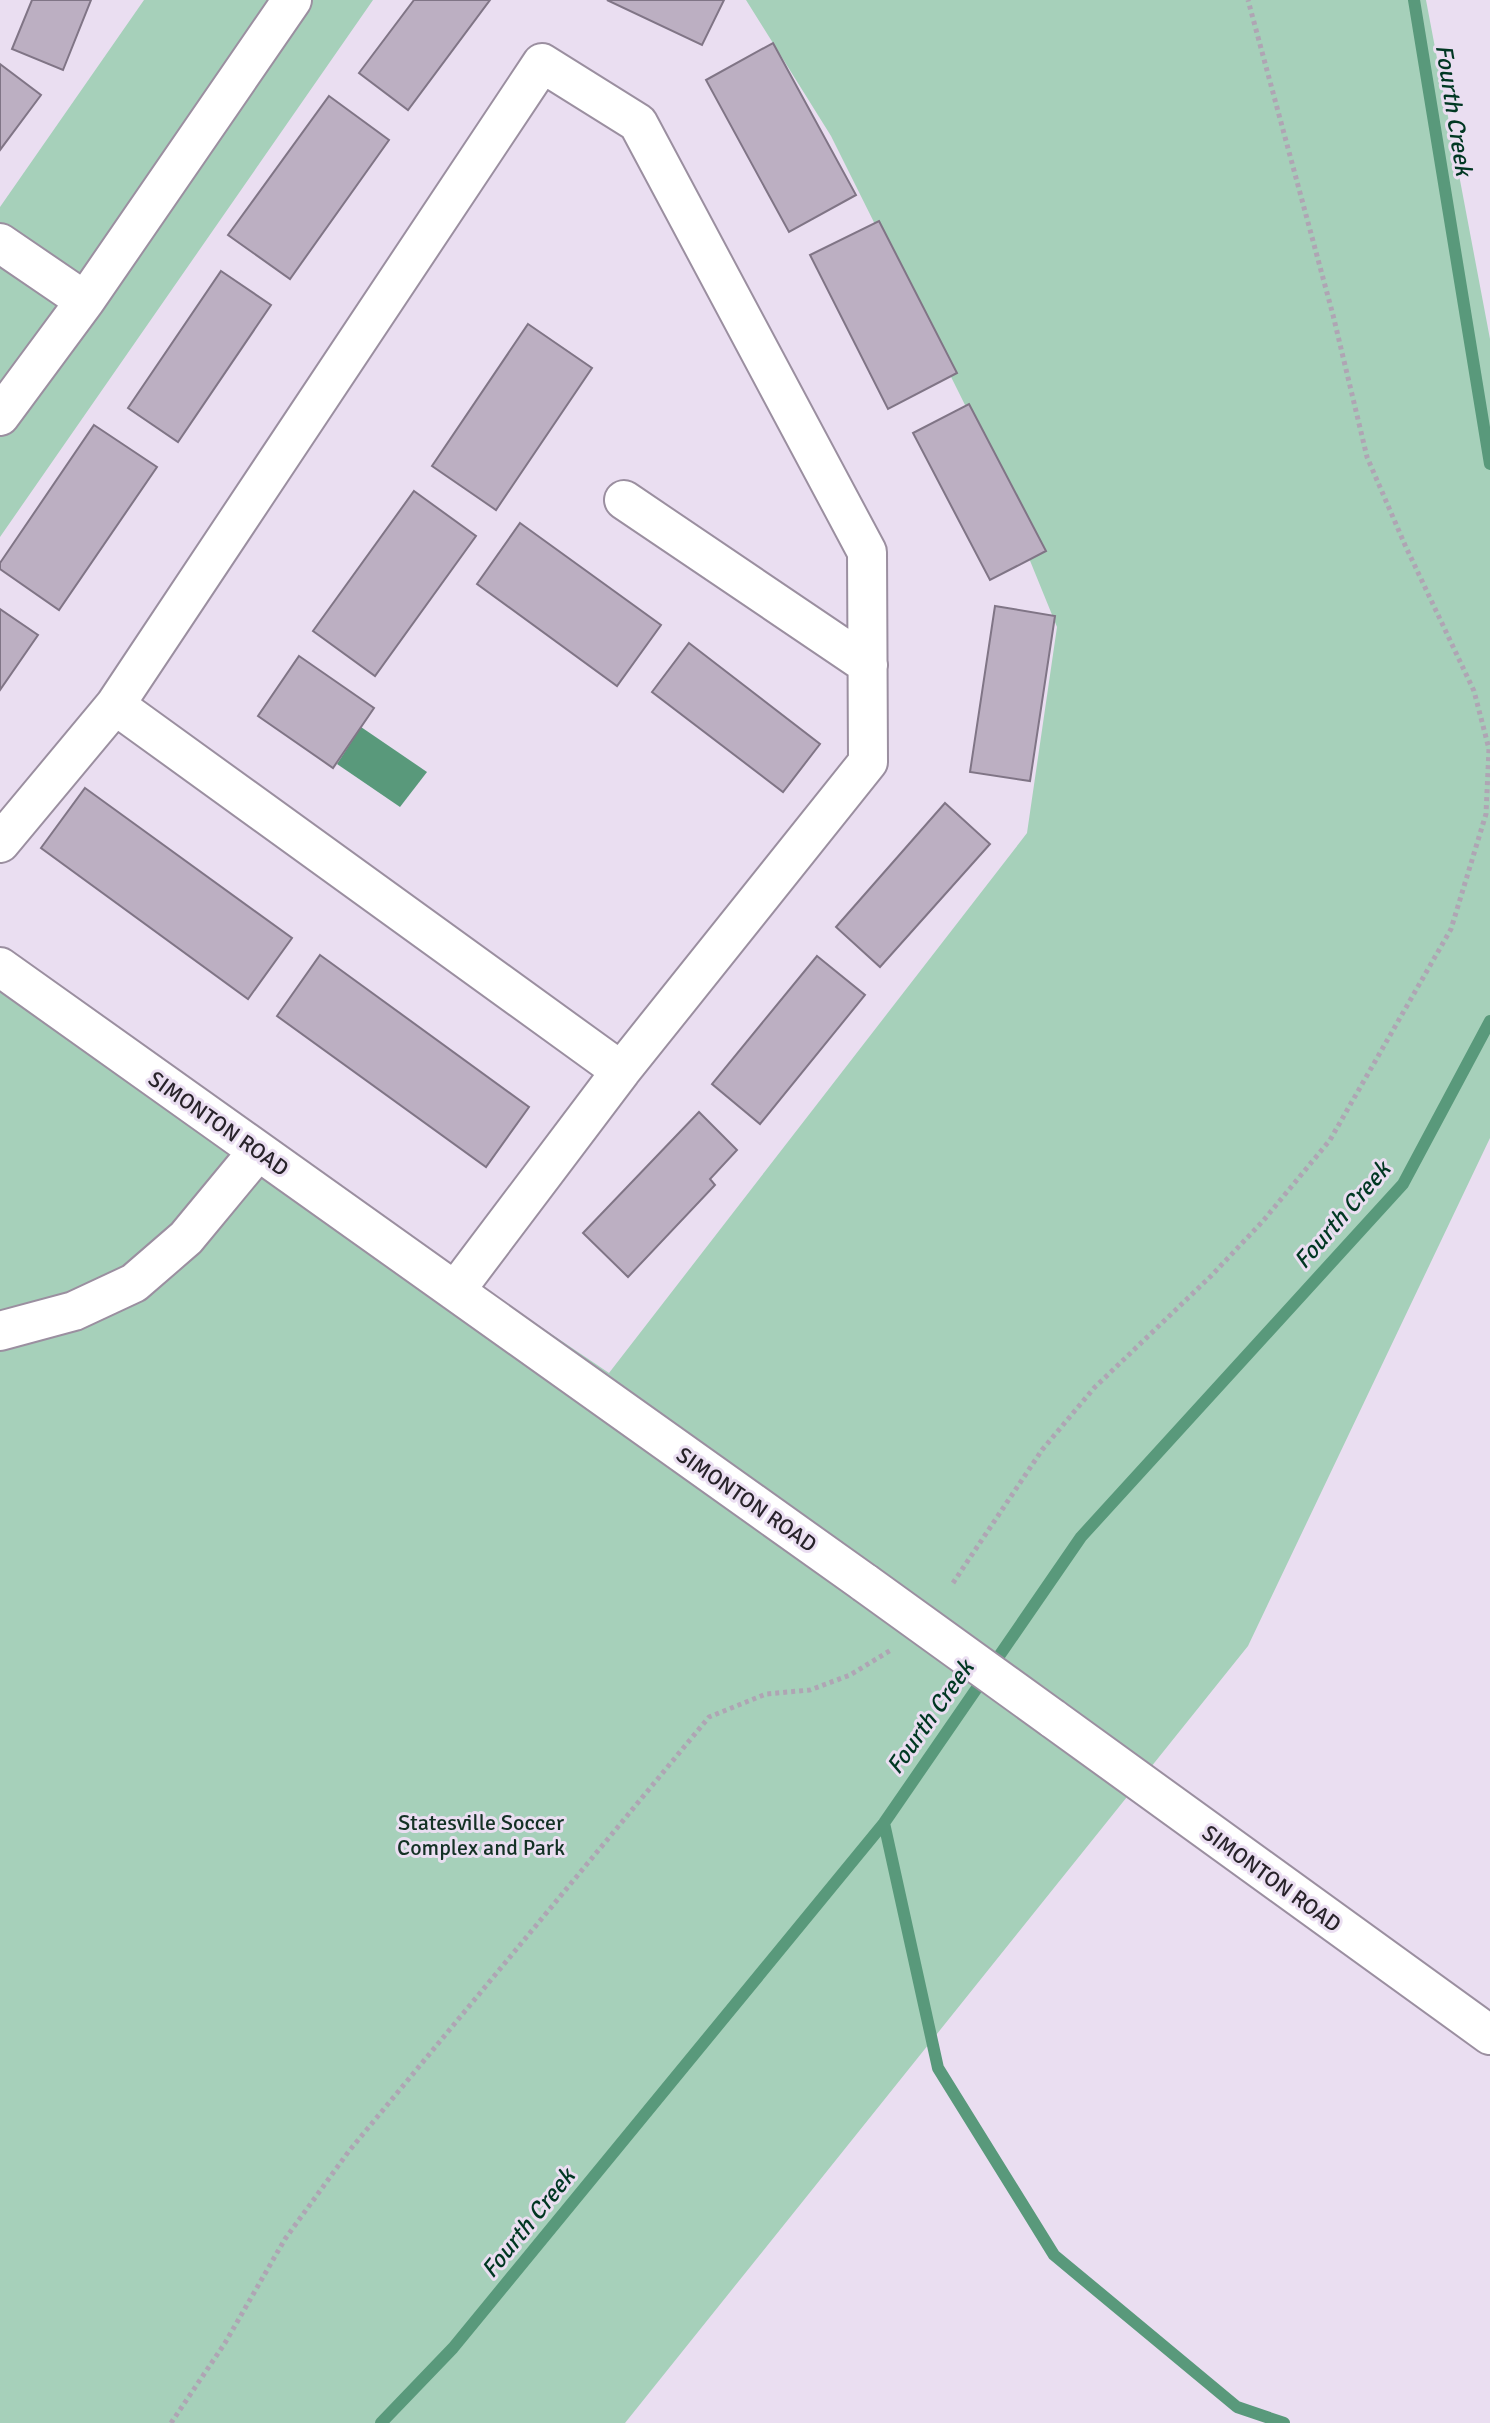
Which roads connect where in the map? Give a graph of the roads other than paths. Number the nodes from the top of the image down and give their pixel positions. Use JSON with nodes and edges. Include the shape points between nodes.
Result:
{"nodes":[{"id":1,"x":292,"y":0,"type":"edge"},
{"id":2,"x":0,"y":243,"type":"edge"},
{"id":3,"x":85,"y":301,"type":"junction"},
{"id":4,"x":0,"y":416,"type":"edge"},
{"id":5,"x":624,"y":500,"type":"dead end"},
{"id":6,"x":868,"y":665,"type":"junction"},
{"id":7,"x":115,"y":705,"type":"junction"},
{"id":8,"x":0,"y":843,"type":"edge"},
{"id":9,"x":0,"y":967,"type":"edge"},
{"id":10,"x":621,"y":1071,"type":"junction"},
{"id":11,"x":258,"y":1151,"type":"junction"},
{"id":12,"x":455,"y":1291,"type":"junction"},
{"id":13,"x":0,"y":1331,"type":"edge"},
{"id":14,"x":1490,"y":2035,"type":"edge"}],
"edges":[{"from":1,"to":3,"type":"street"},
{"from":2,"to":3,"type":"street"},
{"from":3,"to":4,"type":"street"},
{"from":5,"to":6,"type":"street"},
{"from":6,"to":7,"type":"street","via":[[867,552],[638,123],[542,63]]},
{"from":6,"to":10,"type":"street","via":[[868,762]]},
{"from":7,"to":8,"type":"street"},
{"from":7,"to":10,"type":"street"},
{"from":9,"to":11,"type":"street","name":"SIMONTON ROAD"},
{"from":10,"to":12,"type":"street"},
{"from":11,"to":12,"type":"street","name":"SIMONTON ROAD"},
{"from":11,"to":13,"type":"street","via":[[186,1238],[134,1283],[74,1311]]},
{"from":12,"to":14,"type":"street","name":"SIMONTON ROAD","bridge":true}]}
